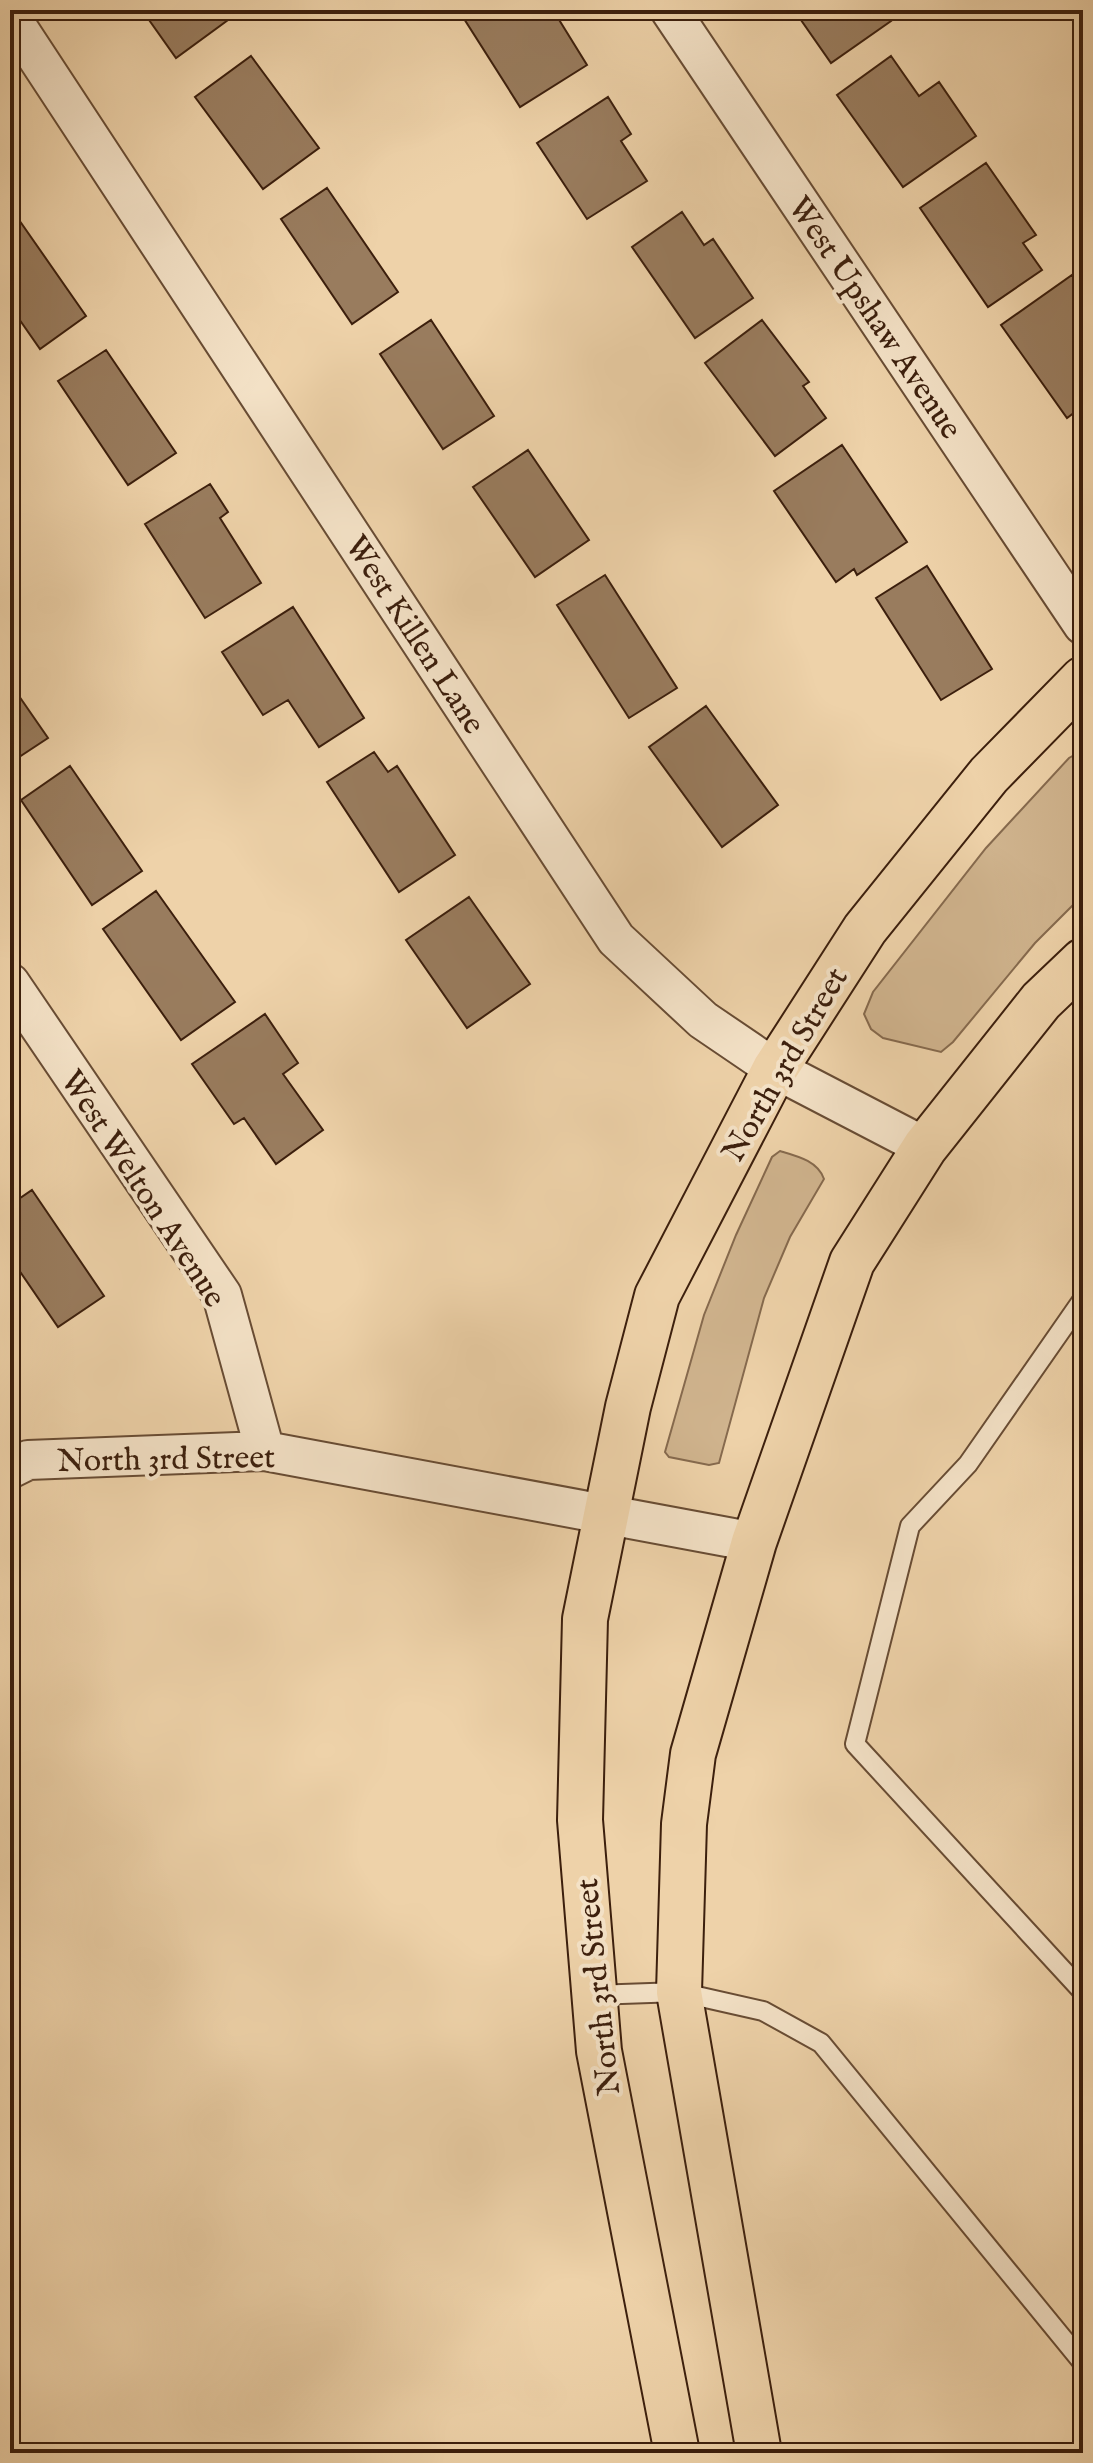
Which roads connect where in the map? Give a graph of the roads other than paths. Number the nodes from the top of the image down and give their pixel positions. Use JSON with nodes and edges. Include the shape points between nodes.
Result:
{"nodes":[{"id":1,"x":670,"y":10,"type":"edge"},
{"id":2,"x":10,"y":16,"type":"edge"},
{"id":3,"x":1083,"y":625,"type":"edge"},
{"id":4,"x":1083,"y":679,"type":"edge"},
{"id":5,"x":1083,"y":961,"type":"edge"},
{"id":6,"x":10,"y":983,"type":"edge"},
{"id":7,"x":775,"y":1069,"type":"junction"},
{"id":8,"x":925,"y":1147,"type":"junction"},
{"id":9,"x":1083,"y":1299,"type":"edge"},
{"id":10,"x":265,"y":1451,"type":"junction"},
{"id":11,"x":10,"y":1469,"type":"edge"},
{"id":12,"x":606,"y":1516,"type":"junction"},
{"id":13,"x":754,"y":1542,"type":"junction"},
{"id":14,"x":679,"y":1992,"type":"junction"},
{"id":15,"x":1083,"y":1992,"type":"edge"},
{"id":16,"x":593,"y":1995,"type":"junction"},
{"id":17,"x":1083,"y":2363,"type":"edge"},
{"id":18,"x":667,"y":2444,"type":"edge"},
{"id":19,"x":759,"y":2453,"type":"edge"}],
"edges":[{"from":1,"to":3,"type":"street","name":"West Upshaw Avenue"},
{"from":2,"to":7,"type":"street","name":"West Killen Lane","via":[[616,939],[703,1020]]},
{"from":4,"to":7,"type":"main road","name":"North 3rd Street","via":[[989,775],[865,929]]},
{"from":5,"to":8,"type":"main road","via":[[1041,1001]]},
{"from":6,"to":10,"type":"street","name":"West Welton Avenue","via":[[222,1295]]},
{"from":7,"to":8,"type":"street","name":"West Killen Lane"},
{"from":7,"to":12,"type":"main road","name":"North 3rd Street","via":[[657,1296]]},
{"from":8,"to":13,"type":"main road","via":[[852,1262]]},
{"from":9,"to":15,"type":"lane","via":[[968,1464],[910,1526],[855,1744]]},
{"from":10,"to":11,"type":"street","name":"North 3rd Street","via":[[28,1460]]},
{"from":10,"to":12,"type":"street","name":"North 3rd Street"},
{"from":12,"to":13,"type":"street","name":"North 3rd Street"},
{"from":12,"to":16,"type":"main road","name":"North 3rd Street","via":[[585,1619],[580,1820]]},
{"from":13,"to":14,"type":"main road","via":[[693,1754],[684,1824]]},
{"from":14,"to":16,"type":"lane"},
{"from":14,"to":17,"type":"lane","via":[[763,2011],[821,2043]]},
{"from":14,"to":19,"type":"main road"},
{"from":16,"to":18,"type":"main road","name":"North 3rd Street"}]}
